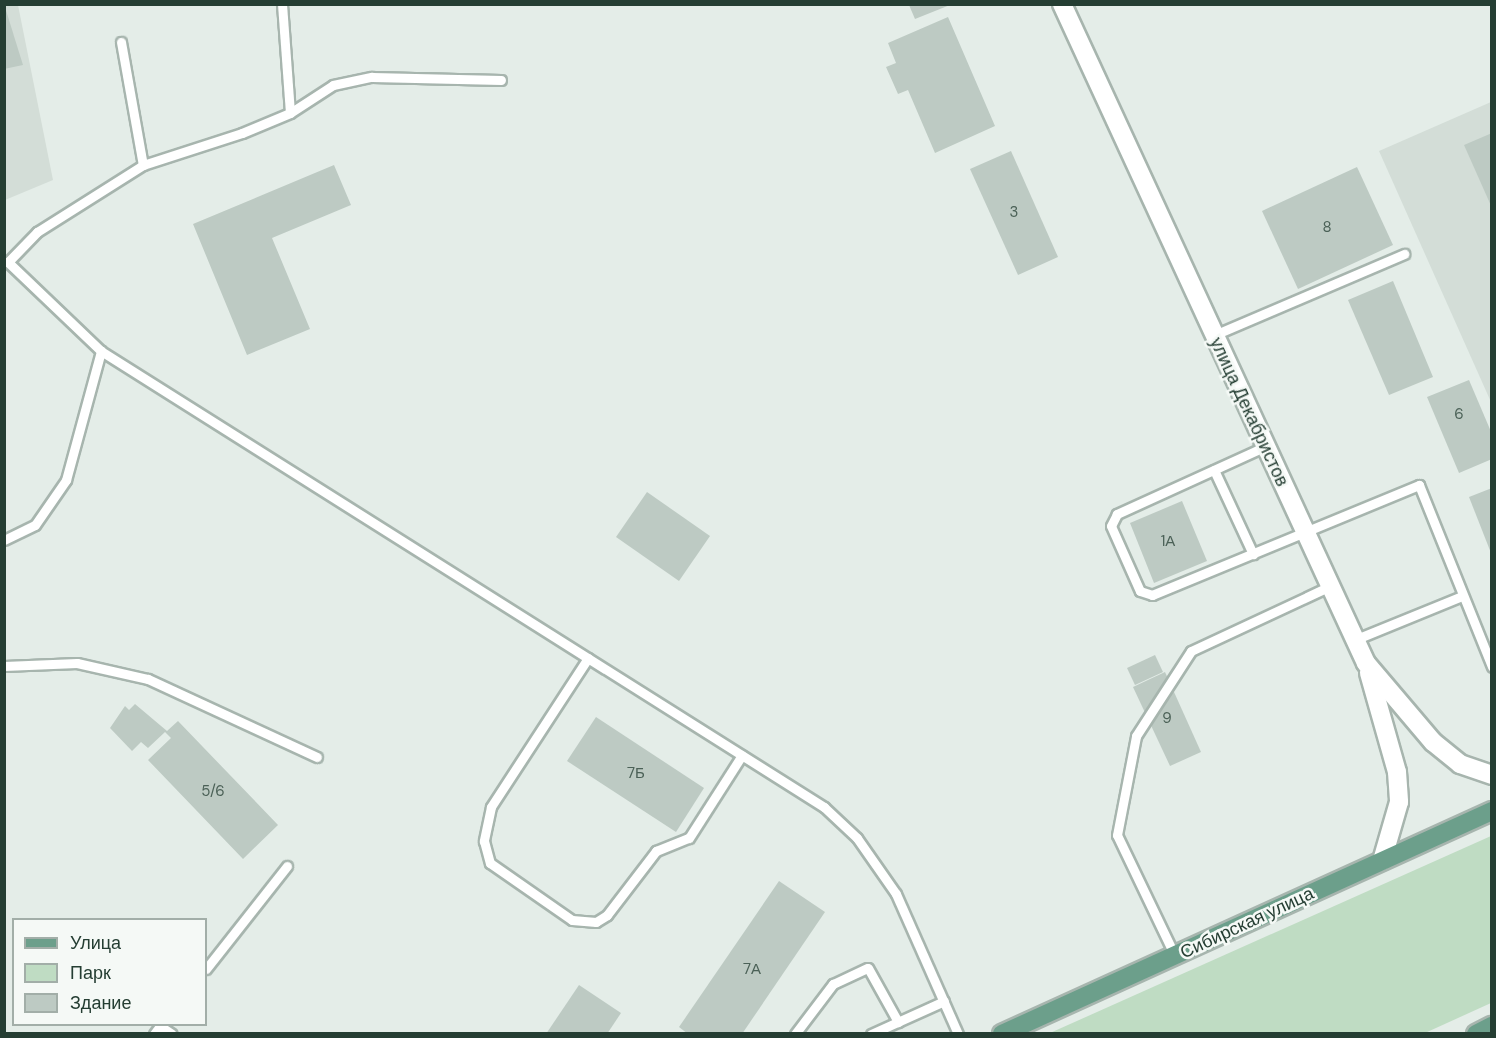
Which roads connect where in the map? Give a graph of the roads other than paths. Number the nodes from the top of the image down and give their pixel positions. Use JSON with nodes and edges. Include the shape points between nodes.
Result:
{"nodes":[{"id":1,"x":282,"y":4,"type":"edge"},
{"id":2,"x":1062,"y":4,"type":"edge"},
{"id":3,"x":121,"y":42,"type":"dead end"},
{"id":4,"x":501,"y":80,"type":"dead end"},
{"id":5,"x":290,"y":113,"type":"junction"},
{"id":6,"x":142,"y":165,"type":"junction"},
{"id":7,"x":1404,"y":254,"type":"dead end"},
{"id":8,"x":6,"y":259,"type":"edge"},
{"id":9,"x":1214,"y":335,"type":"junction"},
{"id":10,"x":101,"y":351,"type":"junction"},
{"id":11,"x":1264,"y":447,"type":"junction"},
{"id":12,"x":1214,"y":470,"type":"junction"},
{"id":13,"x":1304,"y":532,"type":"junction"},
{"id":14,"x":4,"y":540,"type":"edge"},
{"id":15,"x":1253,"y":554,"type":"junction"},
{"id":16,"x":1328,"y":587,"type":"junction"},
{"id":17,"x":1462,"y":596,"type":"junction"},
{"id":18,"x":1354,"y":640,"type":"junction"},
{"id":19,"x":588,"y":658,"type":"junction"},
{"id":20,"x":1366,"y":663,"type":"junction"},
{"id":21,"x":4,"y":666,"type":"edge"},
{"id":22,"x":1491,"y":667,"type":"edge"},
{"id":23,"x":742,"y":755,"type":"junction"},
{"id":24,"x":317,"y":757,"type":"dead end"},
{"id":25,"x":1491,"y":776,"type":"edge"},
{"id":26,"x":1491,"y":811,"type":"edge"},
{"id":27,"x":1382,"y":861,"type":"junction"},
{"id":28,"x":287,"y":866,"type":"dead end"},
{"id":29,"x":1175,"y":956,"type":"junction"},
{"id":30,"x":207,"y":968,"type":"edge"},
{"id":31,"x":944,"y":1001,"type":"junction"},
{"id":32,"x":898,"y":1022,"type":"junction"},
{"id":33,"x":1491,"y":1026,"type":"edge"},
{"id":34,"x":159,"y":1028,"type":"edge"},
{"id":35,"x":172,"y":1034,"type":"edge"},
{"id":36,"x":795,"y":1034,"type":"edge"},
{"id":37,"x":871,"y":1034,"type":"edge"},
{"id":38,"x":958,"y":1034,"type":"edge"},
{"id":39,"x":1002,"y":1034,"type":"edge"},
{"id":40,"x":1476,"y":1034,"type":"edge"}],
"edges":[{"from":1,"to":5,"type":"lane"},
{"from":2,"to":9,"type":"main road","name":"улица Декабристов"},
{"from":3,"to":6,"type":"lane"},
{"from":4,"to":5,"type":"lane","via":[[372,77],[333,85]]},
{"from":5,"to":6,"type":"lane"},
{"from":6,"to":8,"type":"lane","via":[[37,232]]},
{"from":7,"to":9,"type":"lane"},
{"from":8,"to":10,"type":"lane"},
{"from":9,"to":11,"type":"main road","name":"улица Декабристов"},
{"from":10,"to":14,"type":"lane","via":[[66,480],[35,525]]},
{"from":10,"to":19,"type":"lane"},
{"from":11,"to":12,"type":"lane"},
{"from":11,"to":13,"type":"main road","name":"улица Декабристов"},
{"from":12,"to":15,"type":"lane"},
{"from":12,"to":15,"type":"lane","via":[[1117,514],[1111,526],[1140,591],[1152,595]]},
{"from":13,"to":15,"type":"lane"},
{"from":13,"to":16,"type":"main road","name":"улица Декабристов"},
{"from":13,"to":17,"type":"lane","via":[[1419,485]]},
{"from":16,"to":18,"type":"main road","name":"улица Декабристов"},
{"from":16,"to":29,"type":"lane","via":[[1191,651],[1136,736],[1117,835]]},
{"from":17,"to":18,"type":"lane"},
{"from":17,"to":22,"type":"lane"},
{"from":18,"to":20,"type":"main road","name":"улица Декабристов"},
{"from":19,"to":23,"type":"lane"},
{"from":19,"to":23,"type":"lane","via":[[491,807],[484,841],[490,863],[572,920],[596,922],[607,915],[656,851],[689,838]]},
{"from":20,"to":25,"type":"main road","name":"улица Декабристов","via":[[1433,742],[1460,764]]},
{"from":20,"to":27,"type":"main road","via":[[1397,771],[1399,802]]},
{"from":21,"to":24,"type":"lane","via":[[76,663],[139,676]]},
{"from":23,"to":31,"type":"lane","via":[[824,807],[857,838],[896,894]]},
{"from":26,"to":27,"type":"main road","name":"Сибирская улица"},
{"from":27,"to":29,"type":"main road","name":"Сибирская улица"},
{"from":28,"to":30,"type":"lane"},
{"from":29,"to":39,"type":"main road","name":"Сибирская улица"},
{"from":31,"to":32,"type":"lane"},
{"from":31,"to":38,"type":"lane"},
{"from":32,"to":36,"type":"lane","via":[[868,968],[833,984]]},
{"from":32,"to":37,"type":"lane"},
{"from":33,"to":40,"type":"main road"},
{"from":34,"to":35,"type":"lane"}]}
